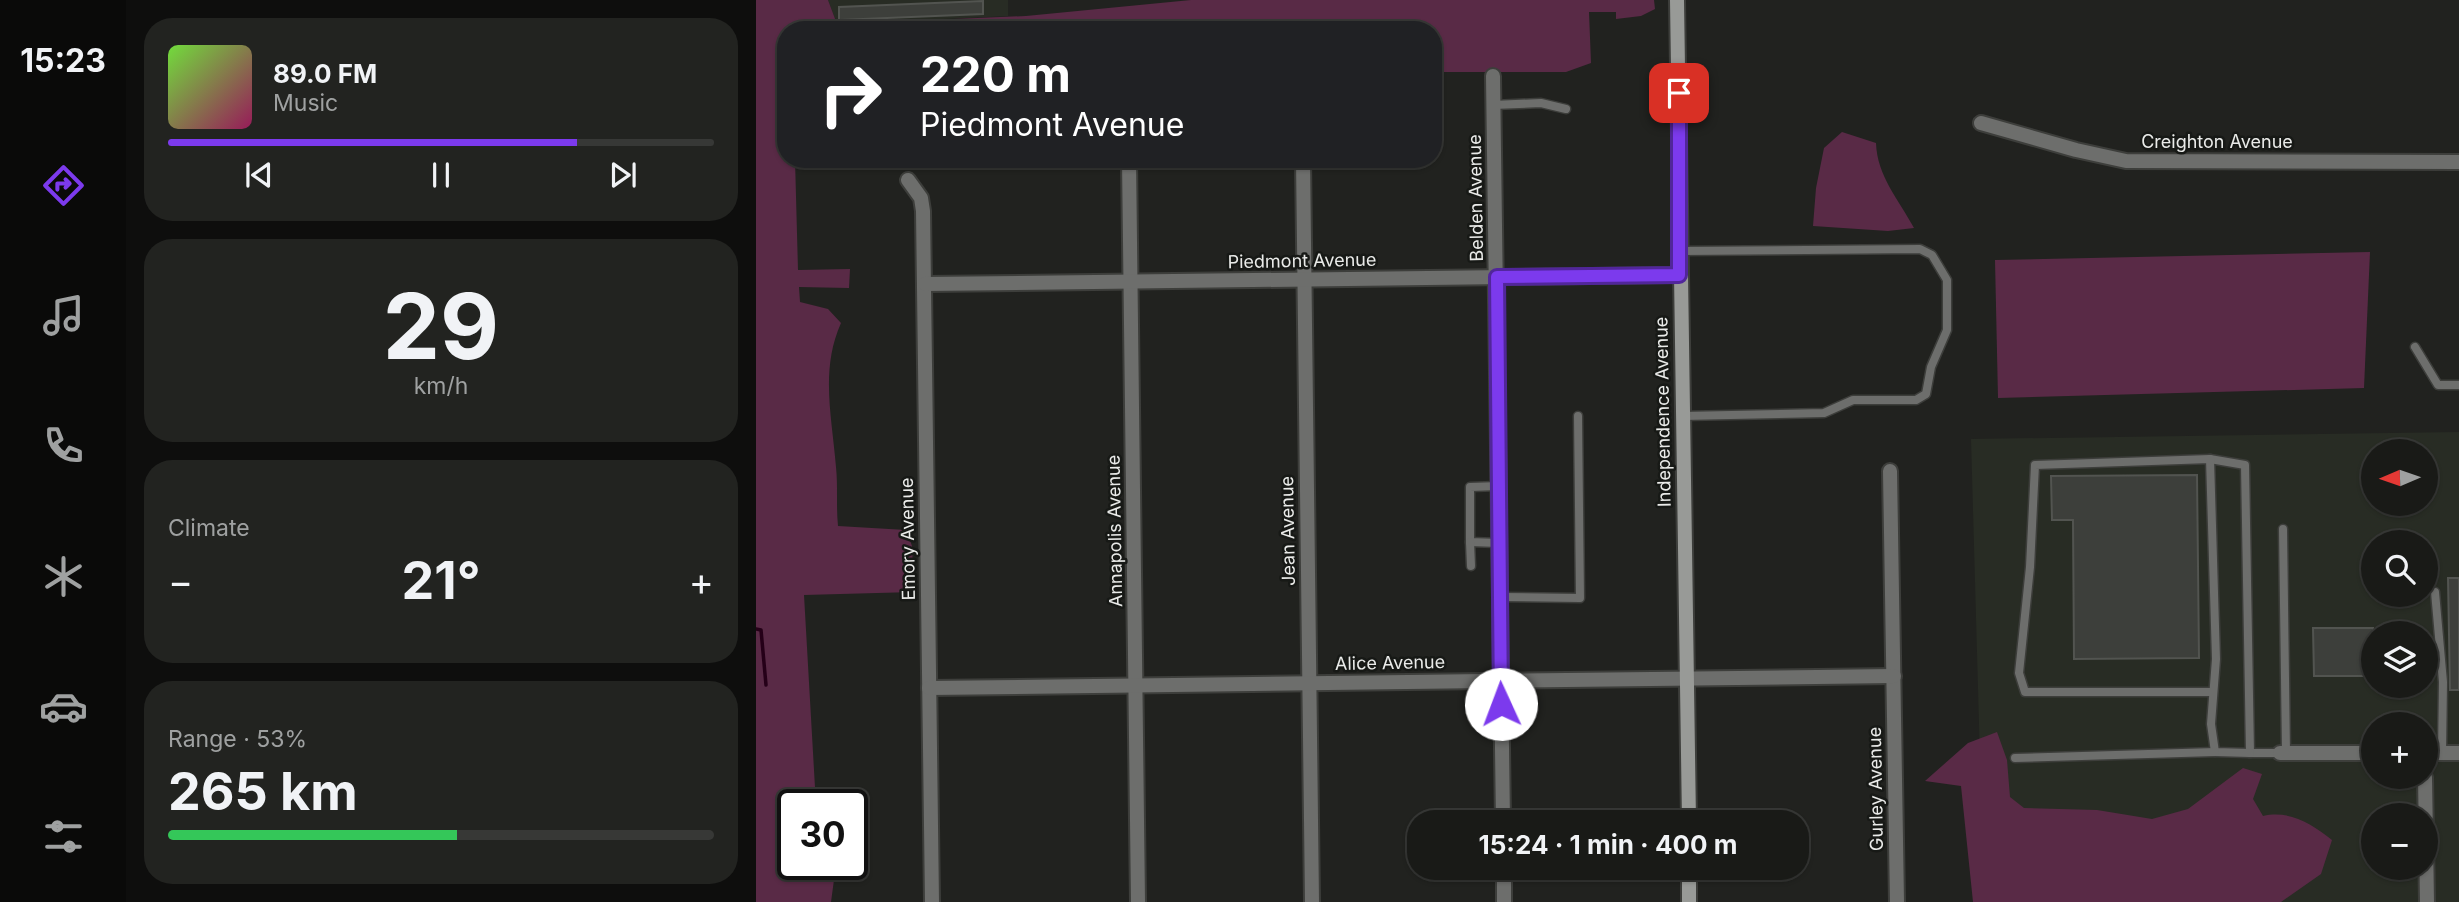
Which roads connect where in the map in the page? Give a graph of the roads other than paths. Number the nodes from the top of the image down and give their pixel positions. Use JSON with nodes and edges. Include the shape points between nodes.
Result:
{"nodes":[{"id":1,"x":1677,"y":0,"type":"edge"},
{"id":2,"x":1493,"y":76,"type":"dead end"},
{"id":3,"x":1493,"y":105,"type":"junction"},
{"id":4,"x":1566,"y":108,"type":"dead end"},
{"id":5,"x":1981,"y":123,"type":"dead end"},
{"id":6,"x":2459,"y":162,"type":"edge"},
{"id":7,"x":1129,"y":168,"type":"edge"},
{"id":8,"x":1303,"y":168,"type":"edge"},
{"id":9,"x":908,"y":180,"type":"dead end"},
{"id":10,"x":1678,"y":251,"type":"junction"},
{"id":11,"x":1679,"y":275,"type":"junction"},
{"id":12,"x":1497,"y":277,"type":"junction"},
{"id":13,"x":1131,"y":281,"type":"junction"},
{"id":14,"x":1303,"y":281,"type":"junction"},
{"id":15,"x":925,"y":284,"type":"junction"},
{"id":16,"x":2415,"y":347,"type":"dead end"},
{"id":17,"x":2459,"y":385,"type":"edge"},
{"id":18,"x":1578,"y":415,"type":"dead end"},
{"id":19,"x":1682,"y":416,"type":"junction"},
{"id":20,"x":2210,"y":459,"type":"junction"},
{"id":21,"x":1890,"y":471,"type":"dead end"},
{"id":22,"x":1499,"y":486,"type":"junction"},
{"id":23,"x":2283,"y":529,"type":"dead end"},
{"id":24,"x":1470,"y":542,"type":"junction"},
{"id":25,"x":1499,"y":542,"type":"junction"},
{"id":26,"x":1471,"y":566,"type":"dead end"},
{"id":27,"x":1500,"y":597,"type":"junction"},
{"id":28,"x":2436,"y":607,"type":"edge"},
{"id":29,"x":1894,"y":676,"type":"junction"},
{"id":30,"x":1686,"y":680,"type":"junction"},
{"id":31,"x":1500,"y":681,"type":"junction"},
{"id":32,"x":1309,"y":684,"type":"junction"},
{"id":33,"x":1136,"y":685,"type":"junction"},
{"id":34,"x":929,"y":688,"type":"junction"},
{"id":35,"x":2211,"y":692,"type":"junction"},
{"id":36,"x":2215,"y":752,"type":"junction"},
{"id":37,"x":2249,"y":752,"type":"junction"},
{"id":38,"x":2283,"y":753,"type":"junction"},
{"id":39,"x":2361,"y":753,"type":"edge"},
{"id":40,"x":2438,"y":753,"type":"edge"},
{"id":41,"x":2442,"y":753,"type":"junction"},
{"id":42,"x":2459,"y":753,"type":"edge"},
{"id":43,"x":2015,"y":758,"type":"dead end"},
{"id":44,"x":2425,"y":789,"type":"edge"},
{"id":45,"x":1503,"y":810,"type":"edge"},
{"id":46,"x":1689,"y":810,"type":"edge"},
{"id":47,"x":1504,"y":880,"type":"edge"},
{"id":48,"x":1689,"y":880,"type":"edge"},
{"id":49,"x":932,"y":902,"type":"edge"},
{"id":50,"x":1139,"y":902,"type":"edge"},
{"id":51,"x":1312,"y":902,"type":"edge"},
{"id":52,"x":1504,"y":902,"type":"edge"},
{"id":53,"x":1689,"y":902,"type":"edge"},
{"id":54,"x":1897,"y":902,"type":"edge"},
{"id":55,"x":2427,"y":902,"type":"edge"}],
"edges":[{"from":1,"to":10,"type":"street","name":"Independence Avenue"},
{"from":2,"to":3,"type":"street","name":"Belden Avenue"},
{"from":3,"to":4,"type":"lane","via":[[1541,103]]},
{"from":3,"to":12,"type":"street","name":"Belden Avenue"},
{"from":5,"to":6,"type":"street","name":"Creighton Avenue","via":[[2126,161]]},
{"from":7,"to":13,"type":"street","name":"Annapolis Avenue"},
{"from":8,"to":14,"type":"street","name":"Jean Avenue"},
{"from":9,"to":15,"type":"street","name":"Emory Avenue","via":[[921,198]]},
{"from":10,"to":11,"type":"street","name":"Independence Avenue"},
{"from":10,"to":19,"type":"lane","via":[[1920,249],[1932,255],[1947,280],[1947,330],[1931,367],[1926,394],[1916,400],[1853,400],[1824,413]]},
{"from":11,"to":12,"type":"street","name":"Piedmont Avenue"},
{"from":11,"to":19,"type":"street","name":"Independence Avenue"},
{"from":12,"to":14,"type":"street","name":"Piedmont Avenue"},
{"from":12,"to":22,"type":"street","name":"Belden Avenue"},
{"from":13,"to":14,"type":"street","name":"Piedmont Avenue"},
{"from":13,"to":15,"type":"street","name":"Piedmont Avenue"},
{"from":13,"to":33,"type":"street","name":"Annapolis Avenue"},
{"from":14,"to":32,"type":"street","name":"Jean Avenue"},
{"from":15,"to":34,"type":"street","name":"Emory Avenue"},
{"from":16,"to":17,"type":"lane","via":[[2438,385]]},
{"from":18,"to":27,"type":"lane","via":[[1580,598]]},
{"from":19,"to":30,"type":"street","name":"Independence Avenue"},
{"from":20,"to":35,"type":"lane","via":[[2216,659]]},
{"from":20,"to":35,"type":"lane","via":[[2035,465],[2019,673],[2025,692]]},
{"from":20,"to":37,"type":"lane","via":[[2245,465]]},
{"from":21,"to":29,"type":"street","name":"Gurley Avenue"},
{"from":22,"to":24,"type":"lane","via":[[1470,487]]},
{"from":22,"to":25,"type":"street","name":"Belden Avenue"},
{"from":23,"to":38,"type":"lane"},
{"from":24,"to":25,"type":"lane"},
{"from":24,"to":26,"type":"lane"},
{"from":25,"to":27,"type":"street","name":"Belden Avenue"},
{"from":27,"to":31,"type":"street","name":"Belden Avenue"},
{"from":28,"to":41,"type":"lane","via":[[2443,682]]},
{"from":29,"to":30,"type":"street","name":"Alice Avenue"},
{"from":29,"to":54,"type":"street","name":"Gurley Avenue"},
{"from":30,"to":31,"type":"street","name":"Alice Avenue"},
{"from":30,"to":46,"type":"street","name":"Independence Avenue"},
{"from":31,"to":32,"type":"street","name":"Alice Avenue"},
{"from":31,"to":45,"type":"street","name":"Belden Avenue"},
{"from":32,"to":33,"type":"street","name":"Alice Avenue"},
{"from":32,"to":51,"type":"street","name":"Jean Avenue"},
{"from":33,"to":34,"type":"street","name":"Alice Avenue"},
{"from":33,"to":50,"type":"street","name":"Annapolis Avenue"},
{"from":34,"to":49,"type":"street","name":"Emory Avenue"},
{"from":35,"to":36,"type":"lane"},
{"from":36,"to":37,"type":"lane"},
{"from":36,"to":43,"type":"lane"},
{"from":37,"to":38,"type":"lane"},
{"from":38,"to":39,"type":"street"},
{"from":40,"to":41,"type":"street"},
{"from":41,"to":42,"type":"street"},
{"from":44,"to":55,"type":"street"},
{"from":47,"to":52,"type":"street"},
{"from":48,"to":53,"type":"street"}]}
